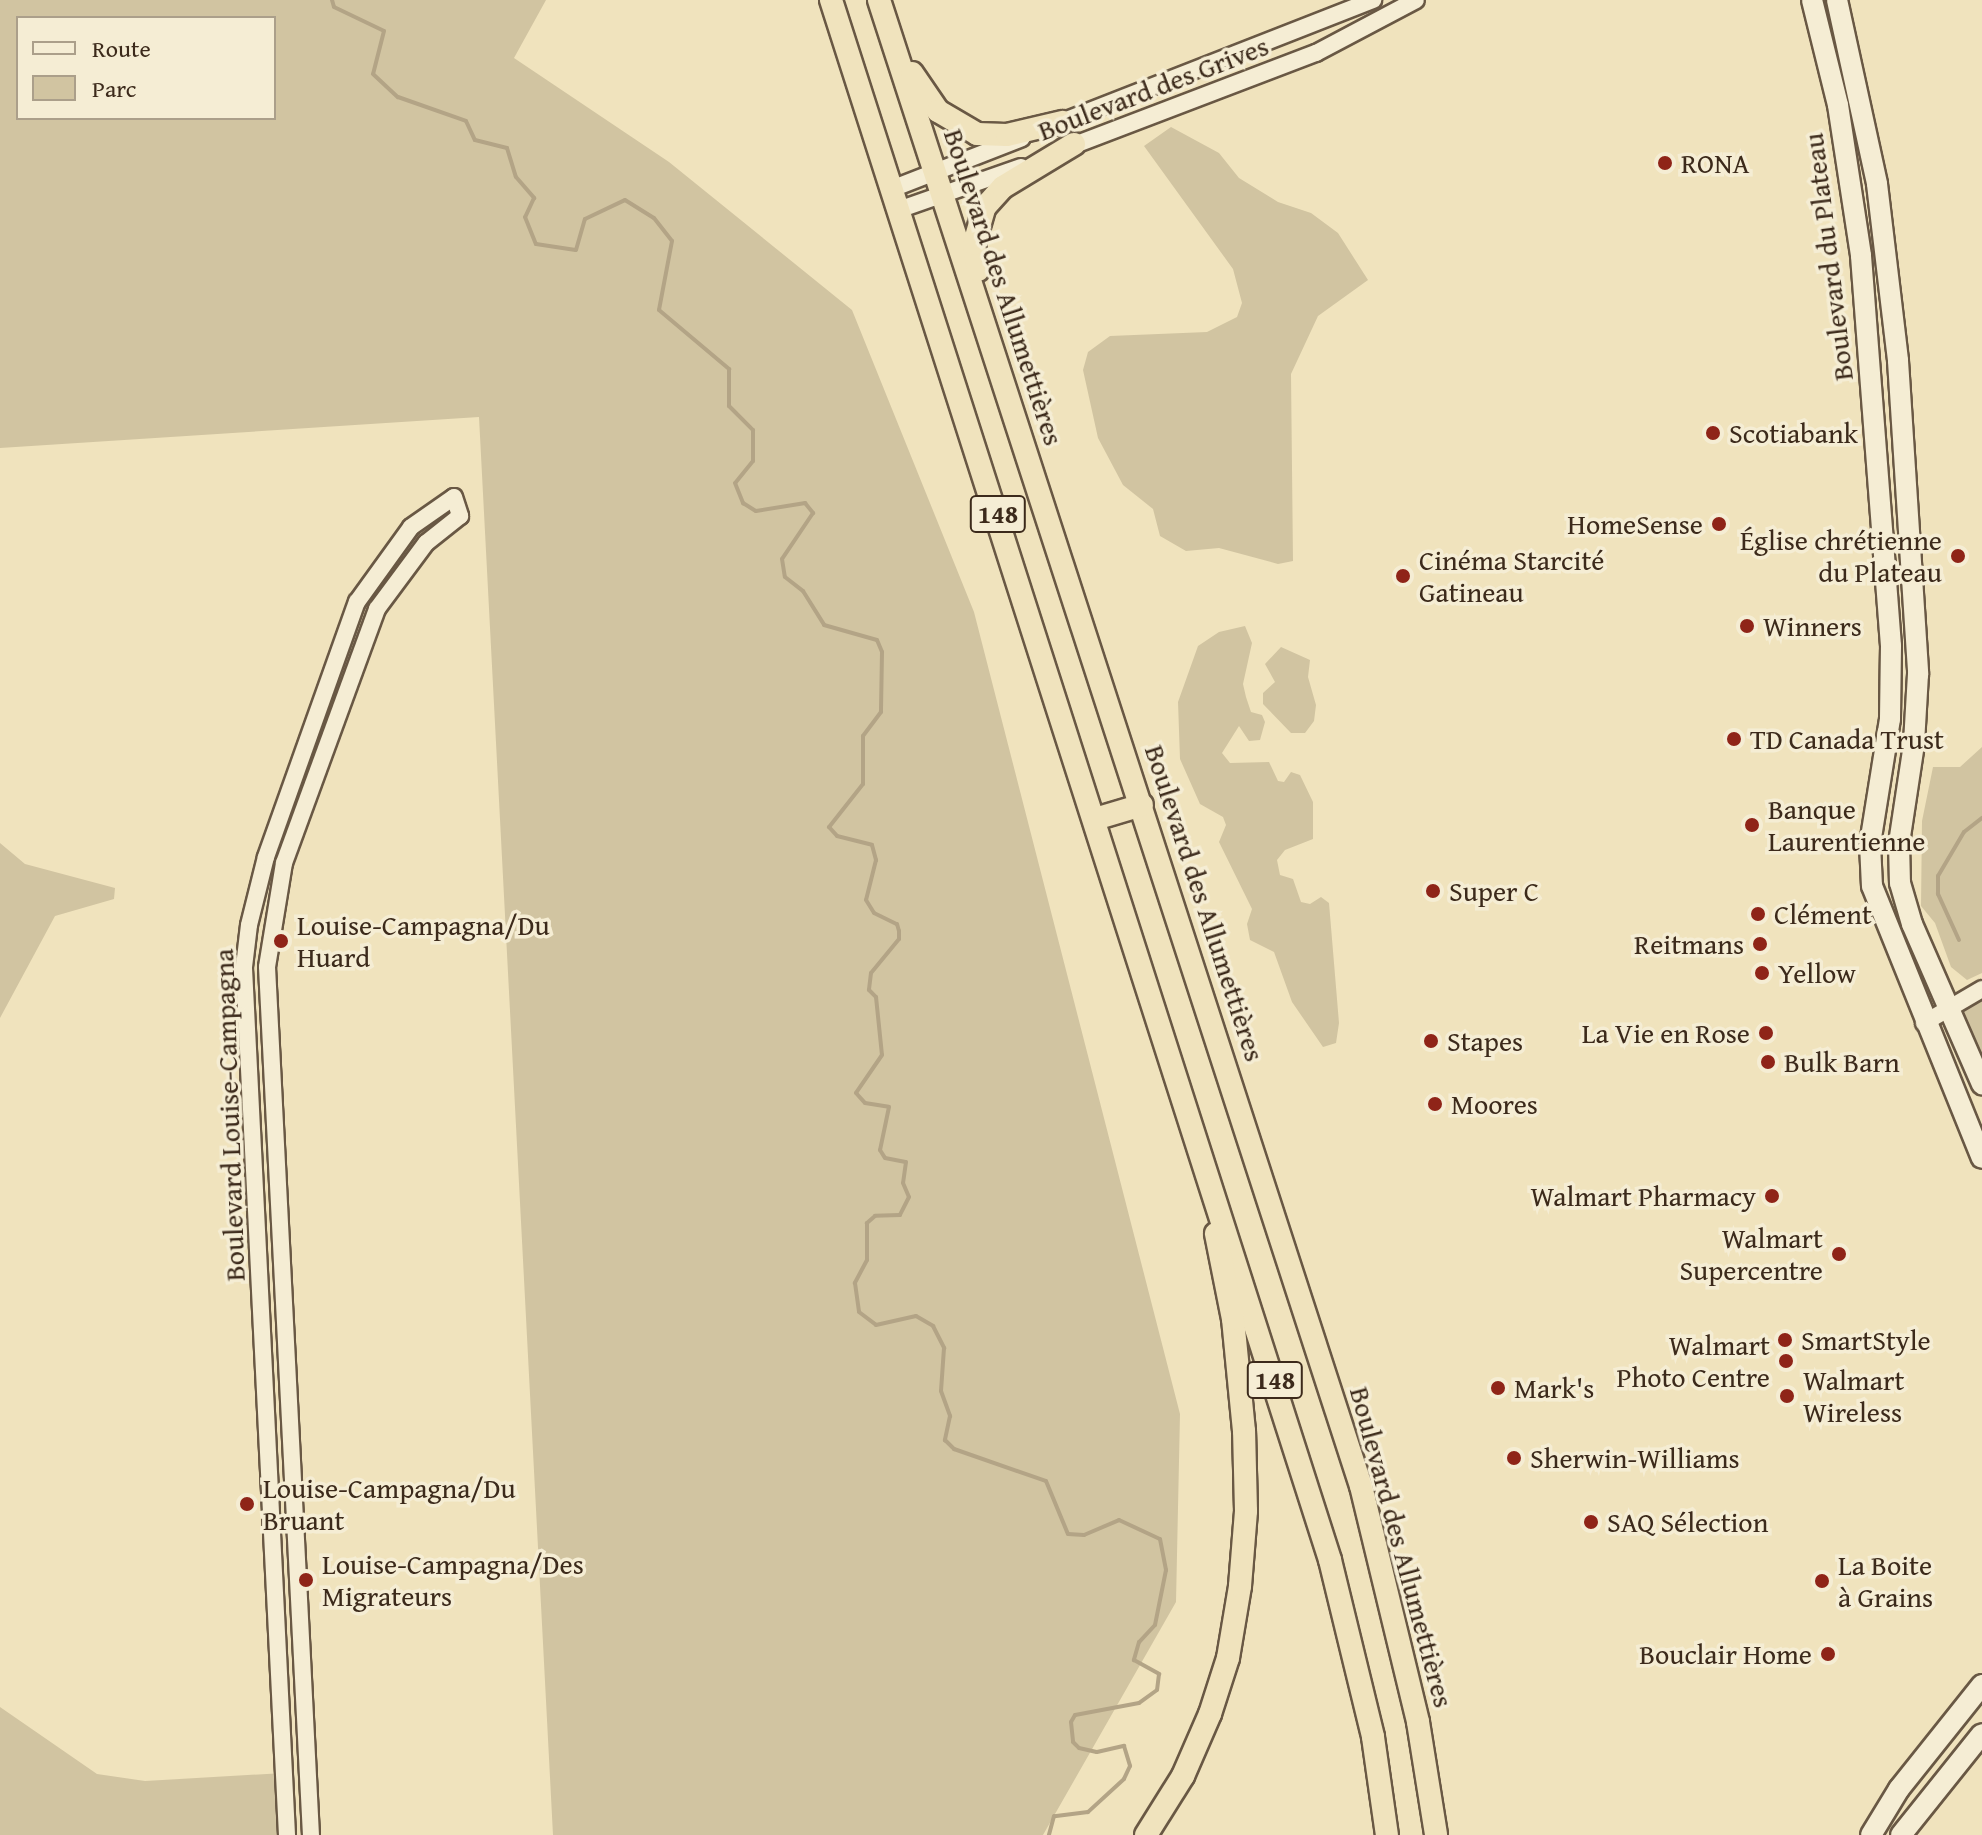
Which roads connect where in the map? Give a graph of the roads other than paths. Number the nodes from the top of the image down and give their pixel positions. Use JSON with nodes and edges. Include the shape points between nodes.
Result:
{"nodes":[{"id":1,"x":831,"y":0,"type":"edge"},
{"id":2,"x":879,"y":0,"type":"edge"},
{"id":3,"x":1373,"y":0,"type":"edge"},
{"id":4,"x":1416,"y":0,"type":"edge"},
{"id":5,"x":1812,"y":0,"type":"edge"},
{"id":6,"x":1837,"y":0,"type":"edge"},
{"id":7,"x":887,"y":23,"type":"junction"},
{"id":8,"x":1062,"y":122,"type":"junction"},
{"id":9,"x":1074,"y":144,"type":"junction"},
{"id":10,"x":939,"y":185,"type":"junction"},
{"id":11,"x":898,"y":199,"type":"junction"},
{"id":12,"x":999,"y":365,"type":"junction"},
{"id":13,"x":1142,"y":805,"type":"junction"},
{"id":14,"x":1095,"y":819,"type":"junction"},
{"id":15,"x":1132,"y":933,"type":"junction"},
{"id":16,"x":1982,"y":989,"type":"edge"},
{"id":17,"x":1948,"y":1008,"type":"junction"},
{"id":18,"x":1924,"y":1023,"type":"junction"},
{"id":19,"x":1982,"y":1084,"type":"edge"},
{"id":20,"x":1982,"y":1158,"type":"edge"},
{"id":21,"x":1361,"y":1486,"type":"junction"},
{"id":22,"x":297,"y":1537,"type":"junction"},
{"id":23,"x":272,"y":1539,"type":"junction"},
{"id":24,"x":1982,"y":1685,"type":"edge"},
{"id":25,"x":303,"y":1698,"type":"junction"},
{"id":26,"x":280,"y":1699,"type":"junction"},
{"id":27,"x":1982,"y":1734,"type":"edge"},
{"id":28,"x":287,"y":1835,"type":"edge"},
{"id":29,"x":311,"y":1835,"type":"edge"},
{"id":30,"x":1146,"y":1835,"type":"edge"},
{"id":31,"x":1387,"y":1835,"type":"edge"},
{"id":32,"x":1436,"y":1835,"type":"edge"},
{"id":33,"x":1449,"y":1835,"type":"edge"},
{"id":34,"x":1871,"y":1835,"type":"edge"},
{"id":35,"x":1901,"y":1835,"type":"edge"}],
"edges":[{"from":1,"to":11,"type":"highway","number":"148"},
{"from":2,"to":7,"type":"highway","name":"Boulevard des Allumettières","number":"148"},
{"from":3,"to":8,"type":"street","name":"Boulevard des Grives"},
{"from":4,"to":9,"type":"street","name":"Boulevard des Grives","via":[[1316,53]]},
{"from":5,"to":18,"type":"main road","name":"Boulevard du Plateau","via":[[1838,105],[1861,256],[1891,646],[1890,719],[1872,823],[1871,875],[1876,906]]},
{"from":6,"to":17,"type":"main road","name":"Boulevard du Plateau","via":[[1875,174],[1899,374],[1918,674],[1899,843],[1900,883]]},
{"from":7,"to":8,"type":"highway","via":[[926,98],[950,121],[988,136]]},
{"from":7,"to":10,"type":"highway","name":"Boulevard des Allumettières","number":"148"},
{"from":8,"to":10,"type":"street","name":"Boulevard des Grives"},
{"from":9,"to":10,"type":"street","name":"Boulevard des Grives"},
{"from":9,"to":12,"type":"highway","via":[[1003,187],[978,220],[974,253]]},
{"from":10,"to":11,"type":"street","name":"Boulevard des Grives"},
{"from":10,"to":12,"type":"highway","name":"Boulevard des Allumettières","number":"148"},
{"from":11,"to":14,"type":"highway","number":"148"},
{"from":12,"to":13,"type":"highway","name":"Boulevard des Allumettières","number":"148"},
{"from":13,"to":14,"type":"highway"},
{"from":13,"to":21,"type":"highway","name":"Boulevard des Allumettières","number":"148"},
{"from":14,"to":15,"type":"highway","number":"148"},
{"from":15,"to":30,"type":"highway","via":[[1211,1209],[1230,1303],[1246,1495],[1240,1586],[1228,1658],[1183,1776]]},
{"from":15,"to":31,"type":"highway","number":"148","via":[[1334,1575],[1373,1737]]},
{"from":16,"to":17,"type":"street"},
{"from":17,"to":18,"type":"street"},
{"from":17,"to":19,"type":"main road","name":"Boulevard du Plateau"},
{"from":18,"to":20,"type":"main road","name":"Boulevard du Plateau"},
{"from":21,"to":32,"type":"highway","name":"Boulevard des Allumettières","number":"148","via":[[1418,1722]]},
{"from":21,"to":33,"type":"highway","via":[[1421,1690]]},
{"from":22,"to":23,"type":"street"},
{"from":22,"to":23,"type":"street","name":"Boulevard Louise-Campagna","via":[[267,1006],[275,897],[377,609],[426,543],[460,516],[454,497],[411,527],[357,602],[266,857],[249,925],[244,967]]},
{"from":22,"to":25,"type":"street","name":"Boulevard Louise-Campagna"},
{"from":23,"to":26,"type":"street","name":"Boulevard Louise-Campagna"},
{"from":24,"to":34,"type":"main road","via":[[1899,1789]]},
{"from":25,"to":26,"type":"street"},
{"from":25,"to":29,"type":"street","name":"Boulevard Louise-Campagna"},
{"from":26,"to":28,"type":"street","name":"Boulevard Louise-Campagna"},
{"from":27,"to":35,"type":"main road"}]}
